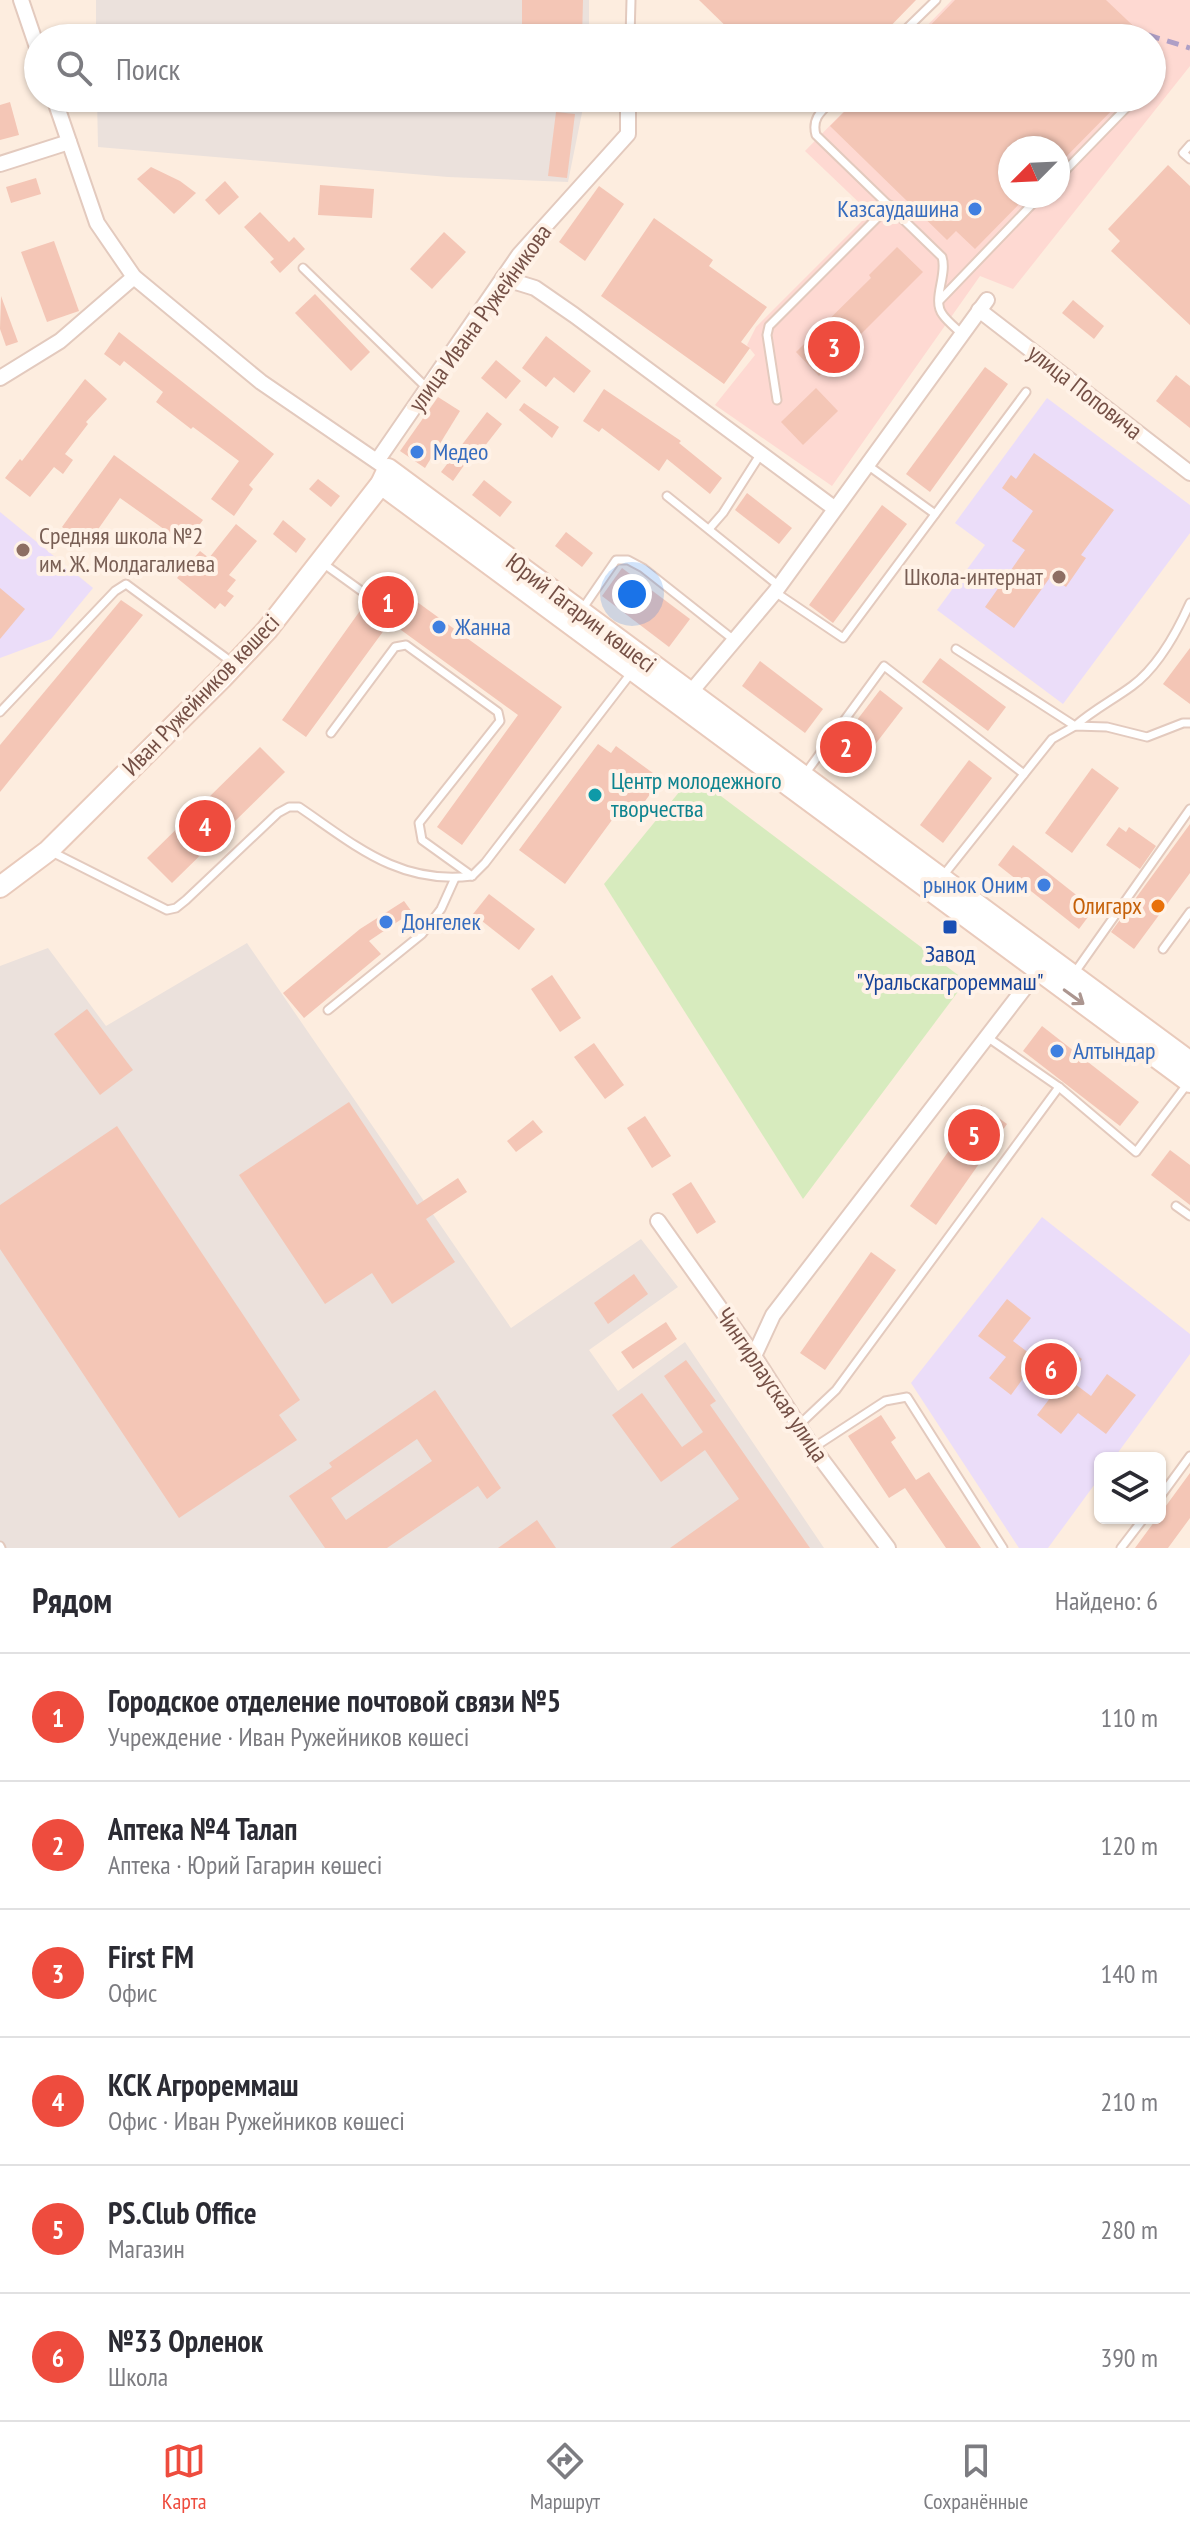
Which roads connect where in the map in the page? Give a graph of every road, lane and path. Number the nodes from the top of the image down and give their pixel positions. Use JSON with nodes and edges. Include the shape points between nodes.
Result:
{"nodes":[{"id":1,"x":21,"y":0,"type":"edge"},
{"id":2,"x":631,"y":0,"type":"edge"},
{"id":3,"x":936,"y":0,"type":"edge"},
{"id":4,"x":29,"y":24,"type":"edge"},
{"id":5,"x":630,"y":24,"type":"edge"},
{"id":6,"x":911,"y":24,"type":"edge"},
{"id":7,"x":59,"y":112,"type":"edge"},
{"id":8,"x":628,"y":112,"type":"edge"},
{"id":9,"x":821,"y":112,"type":"edge"},
{"id":10,"x":1122,"y":112,"type":"edge"},
{"id":11,"x":69,"y":142,"type":"junction"},
{"id":12,"x":1190,"y":145,"type":"edge"},
{"id":13,"x":1190,"y":159,"type":"edge"},
{"id":14,"x":0,"y":164,"type":"edge"},
{"id":15,"x":1070,"y":166,"type":"edge"},
{"id":16,"x":890,"y":205,"type":"junction"},
{"id":17,"x":1028,"y":208,"type":"edge"},
{"id":18,"x":303,"y":268,"type":"dead end"},
{"id":19,"x":134,"y":277,"type":"junction"},
{"id":20,"x":503,"y":278,"type":"junction"},
{"id":21,"x":938,"y":301,"type":"junction"},
{"id":22,"x":962,"y":334,"type":"junction"},
{"id":23,"x":0,"y":378,"type":"edge"},
{"id":24,"x":428,"y":389,"type":"junction"},
{"id":25,"x":1026,"y":392,"type":"dead end"},
{"id":26,"x":777,"y":400,"type":"dead end"},
{"id":27,"x":760,"y":455,"type":"junction"},
{"id":28,"x":866,"y":464,"type":"junction"},
{"id":29,"x":382,"y":472,"type":"junction"},
{"id":30,"x":1190,"y":473,"type":"edge"},
{"id":31,"x":667,"y":496,"type":"dead end"},
{"id":32,"x":834,"y":508,"type":"junction"},
{"id":33,"x":935,"y":514,"type":"junction"},
{"id":34,"x":709,"y":529,"type":"junction"},
{"id":35,"x":321,"y":561,"type":"junction"},
{"id":36,"x":777,"y":589,"type":"junction"},
{"id":37,"x":367,"y":595,"type":"dead end"},
{"id":38,"x":1190,"y":603,"type":"edge"},
{"id":39,"x":575,"y":618,"type":"junction"},
{"id":40,"x":735,"y":641,"type":"junction"},
{"id":41,"x":956,"y":649,"type":"dead end"},
{"id":42,"x":235,"y":664,"type":"junction"},
{"id":43,"x":638,"y":664,"type":"junction"},
{"id":44,"x":684,"y":699,"type":"junction"},
{"id":45,"x":0,"y":712,"type":"edge"},
{"id":46,"x":1190,"y":723,"type":"edge"},
{"id":47,"x":1075,"y":726,"type":"junction"},
{"id":48,"x":331,"y":733,"type":"dead end"},
{"id":49,"x":1024,"y":774,"type":"junction"},
{"id":50,"x":803,"y":775,"type":"junction"},
{"id":51,"x":1190,"y":809,"type":"edge"},
{"id":52,"x":48,"y":851,"type":"junction"},
{"id":53,"x":472,"y":876,"type":"junction"},
{"id":54,"x":455,"y":878,"type":"junction"},
{"id":55,"x":936,"y":885,"type":"junction"},
{"id":56,"x":0,"y":887,"type":"edge"},
{"id":57,"x":1190,"y":912,"type":"edge"},
{"id":58,"x":1163,"y":949,"type":"dead end"},
{"id":59,"x":1042,"y":964,"type":"junction"},
{"id":60,"x":1072,"y":976,"type":"junction"},
{"id":61,"x":328,"y":1010,"type":"dead end"},
{"id":62,"x":987,"y":1037,"type":"junction"},
{"id":63,"x":1190,"y":1062,"type":"edge"},
{"id":64,"x":1190,"y":1082,"type":"edge"},
{"id":65,"x":1059,"y":1087,"type":"junction"},
{"id":66,"x":1176,"y":1206,"type":"dead end"},
{"id":67,"x":1190,"y":1216,"type":"edge"},
{"id":68,"x":658,"y":1221,"type":"dead end"},
{"id":69,"x":754,"y":1356,"type":"junction"},
{"id":70,"x":799,"y":1425,"type":"junction"},
{"id":71,"x":813,"y":1448,"type":"junction"},
{"id":72,"x":1190,"y":1456,"type":"edge"},
{"id":73,"x":1166,"y":1489,"type":"edge"},
{"id":74,"x":1139,"y":1524,"type":"edge"},
{"id":75,"x":888,"y":1548,"type":"edge"},
{"id":76,"x":1003,"y":1548,"type":"edge"},
{"id":77,"x":1121,"y":1548,"type":"edge"}],
"edges":[{"from":1,"to":4,"type":"street"},
{"from":2,"to":5,"type":"lane"},
{"from":3,"to":6,"type":"lane"},
{"from":7,"to":11,"type":"street","name":"Юрий Гагарин көшесі"},
{"from":8,"to":20,"type":"street","name":"улица Ивана Ружейникова","via":[[628,134]]},
{"from":9,"to":16,"type":"lane","via":[[813,123],[816,135]]},
{"from":10,"to":15,"type":"lane"},
{"from":11,"to":14,"type":"street"},
{"from":11,"to":19,"type":"street","name":"Юрий Гагарин көшесі","via":[[97,223]]},
{"from":12,"to":13,"type":"lane","via":[[1183,153]]},
{"from":16,"to":21,"type":"lane","via":[[942,257]]},
{"from":16,"to":26,"type":"lane","via":[[769,326]]},
{"from":17,"to":21,"type":"lane"},
{"from":18,"to":24,"type":"lane"},
{"from":19,"to":23,"type":"street","via":[[60,341]]},
{"from":19,"to":29,"type":"street","name":"Юрий Гагарин көшесі","via":[[261,382]]},
{"from":20,"to":24,"type":"street","name":"улица Ивана Ружейникова"},
{"from":20,"to":27,"type":"street","via":[[535,288]]},
{"from":21,"to":22,"type":"lane","via":[[943,316]]},
{"from":22,"to":28,"type":"street"},
{"from":22,"to":30,"type":"street","name":"улица Поповича","via":[[983,305]]},
{"from":24,"to":29,"type":"street","name":"улица Ивана Ружейникова"},
{"from":25,"to":33,"type":"lane"},
{"from":27,"to":32,"type":"street"},
{"from":27,"to":34,"type":"lane"},
{"from":28,"to":32,"type":"street"},
{"from":28,"to":33,"type":"lane"},
{"from":29,"to":35,"type":"main road","name":"Иван Ружейников көшесі"},
{"from":29,"to":39,"type":"main road","name":"Юрий Гагарин көшесі"},
{"from":31,"to":34,"type":"lane"},
{"from":32,"to":36,"type":"street"},
{"from":33,"to":36,"type":"lane","via":[[843,638]]},
{"from":34,"to":36,"type":"lane"},
{"from":35,"to":37,"type":"lane"},
{"from":35,"to":42,"type":"main road","name":"Иван Ружейников көшесі"},
{"from":36,"to":40,"type":"street"},
{"from":38,"to":47,"type":"lane","via":[[1174,639],[1135,685]]},
{"from":39,"to":40,"type":"lane","via":[[616,560],[628,560]]},
{"from":39,"to":43,"type":"main road","name":"Юрий Гагарин көшесі"},
{"from":40,"to":44,"type":"street"},
{"from":41,"to":47,"type":"lane"},
{"from":42,"to":45,"type":"lane","via":[[126,584]]},
{"from":42,"to":52,"type":"main road","name":"Иван Ружейников көшесі"},
{"from":43,"to":44,"type":"main road","name":"Юрий Гагарин көшесі"},
{"from":43,"to":53,"type":"lane"},
{"from":44,"to":50,"type":"main road","name":"Юрий Гагарин көшесі"},
{"from":44,"to":55,"type":"main road","name":"Юрий Гагарин көшесі"},
{"from":46,"to":47,"type":"lane","via":[[1147,737]]},
{"from":47,"to":49,"type":"lane","via":[[1052,739]]},
{"from":48,"to":53,"type":"lane","via":[[401,645],[498,712],[500,721],[419,823],[422,840]]},
{"from":49,"to":50,"type":"lane","via":[[884,666]]},
{"from":49,"to":55,"type":"lane"},
{"from":50,"to":55,"type":"main road","name":"Юрий Гагарин көшесі"},
{"from":51,"to":60,"type":"lane"},
{"from":52,"to":54,"type":"lane","via":[[167,910],[186,900],[278,813],[299,807],[364,854],[416,873]]},
{"from":52,"to":56,"type":"main road","name":"Иван Ружейников көшесі"},
{"from":53,"to":54,"type":"lane"},
{"from":54,"to":61,"type":"lane","via":[[422,934]]},
{"from":55,"to":59,"type":"main road","name":"Юрий Гагарин көшесі"},
{"from":57,"to":58,"type":"lane"},
{"from":59,"to":60,"type":"main road","name":"Юрий Гагарин көшесі"},
{"from":59,"to":62,"type":"street"},
{"from":59,"to":64,"type":"main road","name":"Юрий Гагарин көшесі","one_way":true},
{"from":60,"to":63,"type":"main road","name":"Юрий Гагарин көшесі"},
{"from":62,"to":65,"type":"lane"},
{"from":62,"to":69,"type":"street","via":[[773,1315]]},
{"from":64,"to":65,"type":"lane","via":[[1136,1152]]},
{"from":65,"to":70,"type":"lane","via":[[836,1390]]},
{"from":66,"to":67,"type":"lane"},
{"from":68,"to":69,"type":"street","name":"Чингирлауская улица"},
{"from":69,"to":70,"type":"street","name":"Чингирлауская улица"},
{"from":70,"to":71,"type":"street","name":"Чингирлауская улица"},
{"from":71,"to":75,"type":"street","name":"Чингирлауская улица"},
{"from":71,"to":76,"type":"lane","via":[[885,1401],[907,1397]]},
{"from":72,"to":73,"type":"lane"},
{"from":74,"to":77,"type":"lane"}]}
